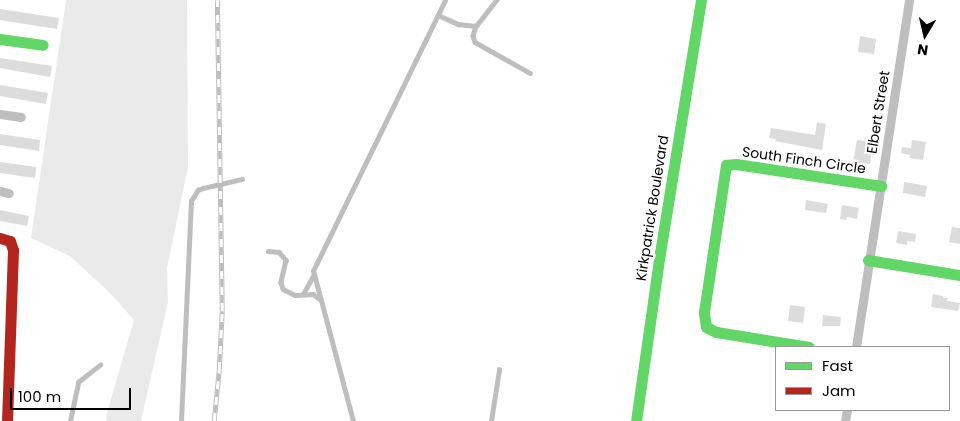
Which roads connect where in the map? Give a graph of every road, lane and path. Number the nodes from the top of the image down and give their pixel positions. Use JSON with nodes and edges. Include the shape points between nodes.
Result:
{"nodes":[{"id":1,"x":445,"y":0,"type":"edge"},
{"id":2,"x":496,"y":0,"type":"edge"},
{"id":3,"x":701,"y":0,"type":"edge"},
{"id":4,"x":909,"y":0,"type":"edge"},
{"id":5,"x":438,"y":15,"type":"junction"},
{"id":6,"x":476,"y":26,"type":"junction"},
{"id":7,"x":0,"y":39,"type":"edge"},
{"id":8,"x":43,"y":46,"type":"dead end"},
{"id":9,"x":530,"y":73,"type":"dead end"},
{"id":10,"x":0,"y":114,"type":"edge"},
{"id":11,"x":21,"y":117,"type":"dead end"},
{"id":12,"x":242,"y":179,"type":"dead end"},
{"id":13,"x":881,"y":186,"type":"junction"},
{"id":14,"x":5,"y":239,"type":"edge"},
{"id":15,"x":268,"y":250,"type":"dead end"},
{"id":16,"x":868,"y":260,"type":"junction"},
{"id":17,"x":960,"y":275,"type":"edge"},
{"id":18,"x":313,"y":276,"type":"junction"},
{"id":19,"x":303,"y":294,"type":"junction"},
{"id":20,"x":321,"y":300,"type":"junction"},
{"id":21,"x":803,"y":346,"type":"edge"},
{"id":22,"x":856,"y":346,"type":"edge"},
{"id":23,"x":100,"y":365,"type":"dead end"},
{"id":24,"x":499,"y":370,"type":"dead end"},
{"id":25,"x":7,"y":421,"type":"edge"},
{"id":26,"x":70,"y":421,"type":"edge"},
{"id":27,"x":181,"y":421,"type":"edge"},
{"id":28,"x":353,"y":421,"type":"edge"},
{"id":29,"x":491,"y":421,"type":"edge"},
{"id":30,"x":636,"y":421,"type":"edge"}],
"edges":[{"from":1,"to":5,"type":"lane"},
{"from":2,"to":6,"type":"lane"},
{"from":3,"to":30,"type":"street","name":"Kirkpatrick Boulevard"},
{"from":4,"to":13,"type":"street","name":"Elbert Street"},
{"from":5,"to":6,"type":"lane","via":[[458,24]]},
{"from":5,"to":18,"type":"lane","via":[[321,252]]},
{"from":6,"to":9,"type":"lane","via":[[475,42]]},
{"from":7,"to":8,"type":"street"},
{"from":10,"to":11,"type":"street"},
{"from":12,"to":27,"type":"lane","via":[[198,190],[191,201]]},
{"from":13,"to":16,"type":"street","name":"Elbert Street"},
{"from":13,"to":21,"type":"street","name":"South Finch Circle","via":[[726,165],[704,312],[706,327],[716,332]]},
{"from":14,"to":25,"type":"street","via":[[13,250]]},
{"from":15,"to":19,"type":"lane","via":[[279,252],[286,260],[281,282],[283,289],[295,295]]},
{"from":16,"to":17,"type":"street"},
{"from":16,"to":22,"type":"street","name":"Elbert Street"},
{"from":18,"to":19,"type":"lane"},
{"from":18,"to":20,"type":"lane"},
{"from":19,"to":20,"type":"lane","via":[[313,294]]},
{"from":20,"to":28,"type":"lane"},
{"from":23,"to":26,"type":"lane","via":[[78,382]]},
{"from":24,"to":29,"type":"lane"}]}
